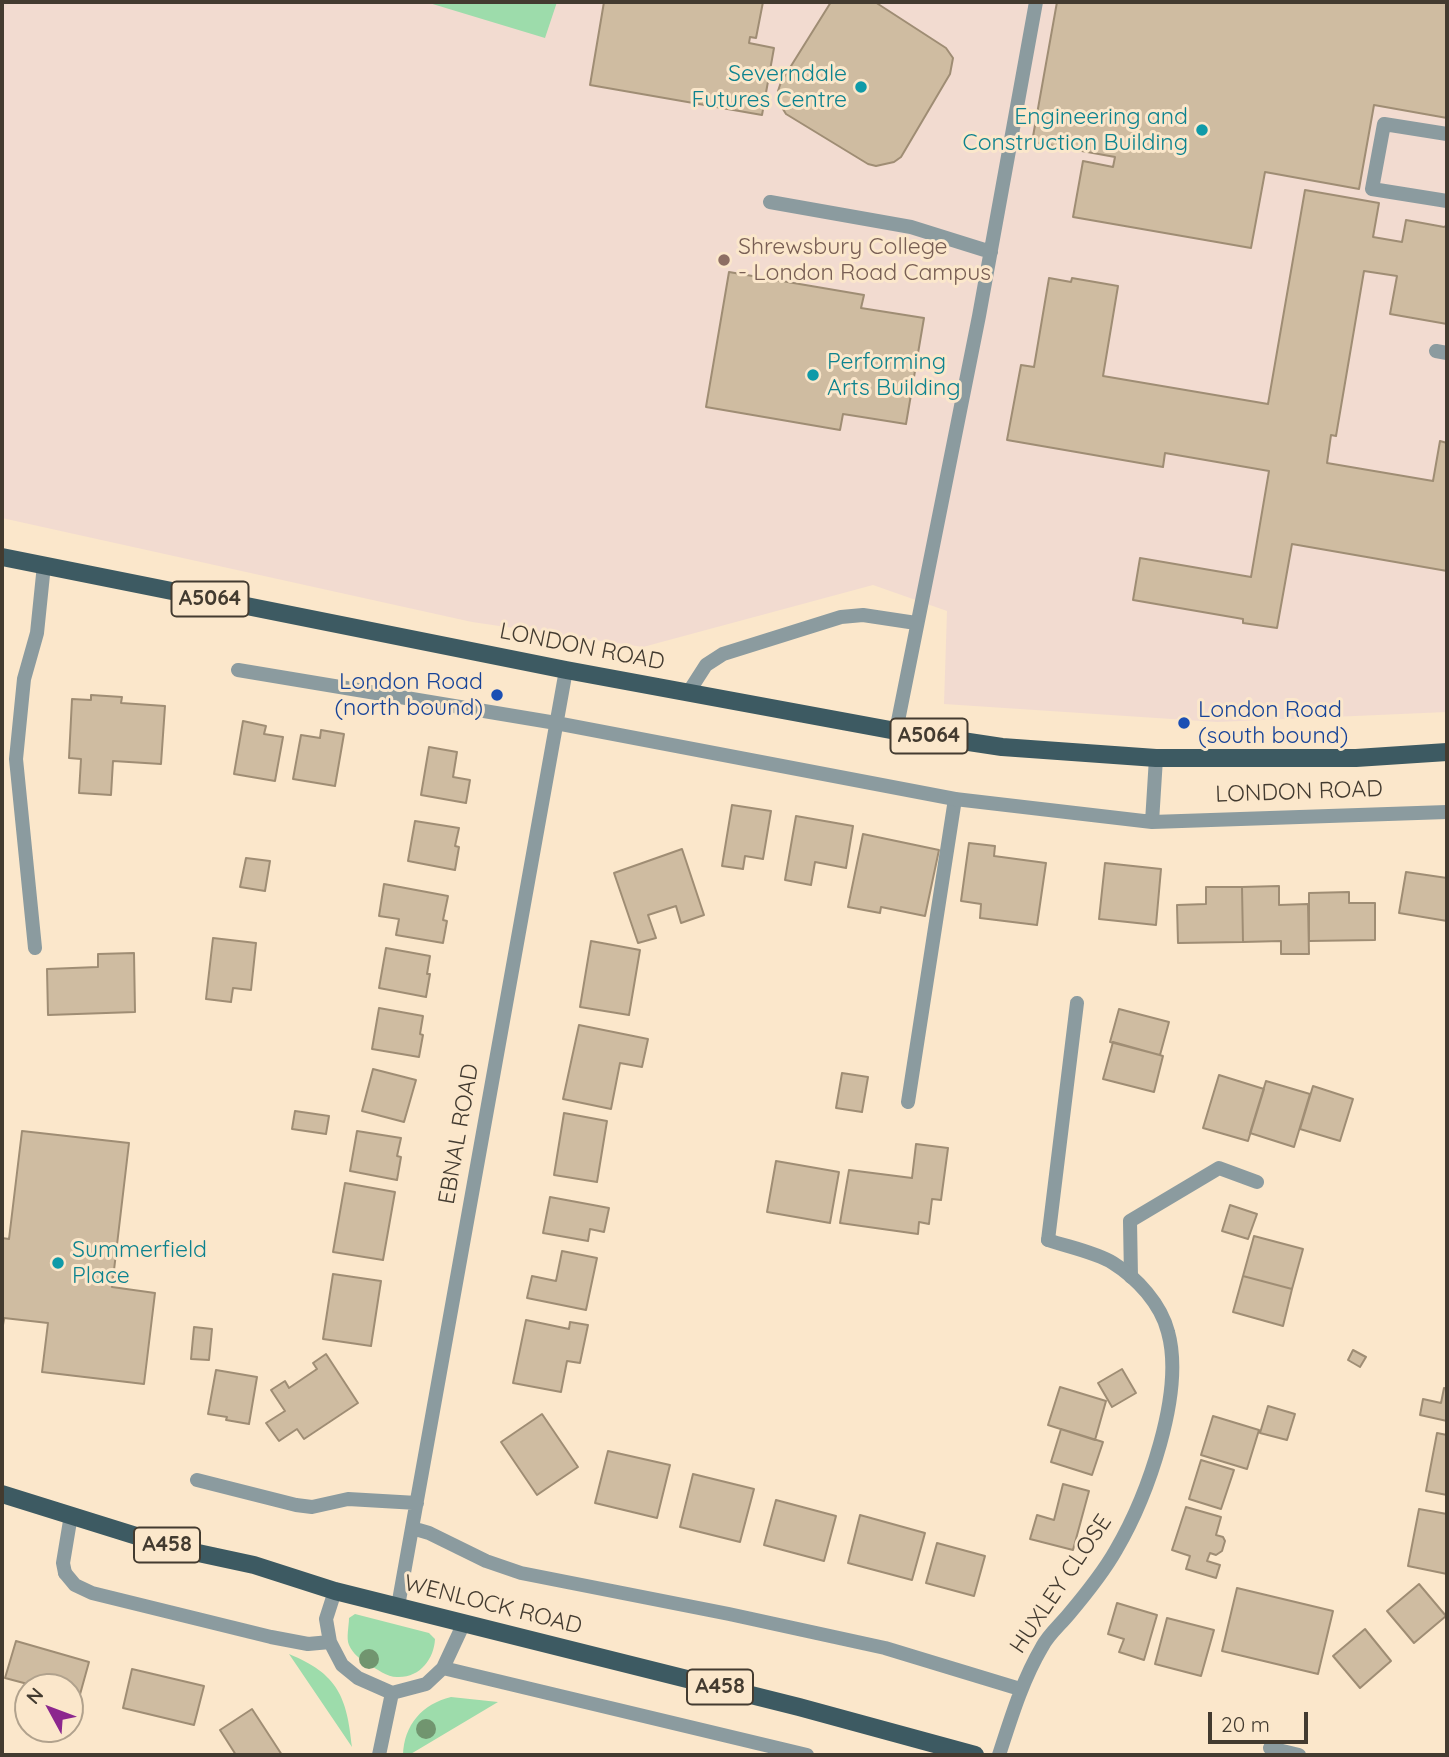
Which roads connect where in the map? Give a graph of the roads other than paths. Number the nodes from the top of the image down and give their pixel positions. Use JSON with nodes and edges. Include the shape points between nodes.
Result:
{"nodes":[{"id":1,"x":1036,"y":2,"type":"edge"},
{"id":2,"x":1447,"y":134,"type":"edge"},
{"id":3,"x":1447,"y":201,"type":"edge"},
{"id":4,"x":770,"y":202,"type":"dead end"},
{"id":5,"x":991,"y":252,"type":"junction"},
{"id":6,"x":2,"y":557,"type":"edge"},
{"id":7,"x":44,"y":565,"type":"junction"},
{"id":8,"x":916,"y":623,"type":"junction"},
{"id":9,"x":237,"y":670,"type":"dead end"},
{"id":10,"x":566,"y":670,"type":"junction"},
{"id":11,"x":688,"y":693,"type":"junction"},
{"id":12,"x":556,"y":723,"type":"junction"},
{"id":13,"x":896,"y":731,"type":"junction"},
{"id":14,"x":1447,"y":752,"type":"edge"},
{"id":15,"x":1156,"y":758,"type":"junction"},
{"id":16,"x":955,"y":799,"type":"junction"},
{"id":17,"x":1447,"y":812,"type":"edge"},
{"id":18,"x":1152,"y":822,"type":"junction"},
{"id":19,"x":35,"y":948,"type":"dead end"},
{"id":20,"x":1077,"y":1003,"type":"dead end"},
{"id":21,"x":908,"y":1102,"type":"dead end"},
{"id":22,"x":1257,"y":1182,"type":"dead end"},
{"id":23,"x":1131,"y":1277,"type":"junction"},
{"id":24,"x":197,"y":1480,"type":"dead end"},
{"id":25,"x":2,"y":1494,"type":"edge"},
{"id":26,"x":417,"y":1503,"type":"junction"},
{"id":27,"x":71,"y":1515,"type":"junction"},
{"id":28,"x":412,"y":1528,"type":"junction"},
{"id":29,"x":335,"y":1591,"type":"junction"},
{"id":30,"x":398,"y":1606,"type":"junction"},
{"id":31,"x":463,"y":1625,"type":"junction"},
{"id":32,"x":330,"y":1642,"type":"junction"},
{"id":33,"x":443,"y":1668,"type":"junction"},
{"id":34,"x":1020,"y":1689,"type":"junction"},
{"id":35,"x":392,"y":1693,"type":"junction"},
{"id":36,"x":1270,"y":1748,"type":"dead end"},
{"id":37,"x":379,"y":1755,"type":"edge"},
{"id":38,"x":807,"y":1755,"type":"edge"},
{"id":39,"x":975,"y":1755,"type":"edge"},
{"id":40,"x":999,"y":1755,"type":"edge"},
{"id":41,"x":1299,"y":1755,"type":"edge"}],
"edges":[{"from":1,"to":5,"type":"street"},
{"from":2,"to":3,"type":"street","via":[[1384,124],[1372,189]]},
{"from":4,"to":5,"type":"street","via":[[911,227]]},
{"from":5,"to":8,"type":"street"},
{"from":6,"to":7,"type":"main road","name":"LONDON ROAD","number":"A5064"},
{"from":7,"to":10,"type":"main road","name":"LONDON ROAD","number":"A5064"},
{"from":7,"to":19,"type":"street","via":[[37,633],[24,679],[16,759]]},
{"from":8,"to":11,"type":"street","via":[[863,615],[841,617],[723,654],[706,665]]},
{"from":8,"to":13,"type":"street"},
{"from":9,"to":12,"type":"street","name":"LONDON ROAD"},
{"from":10,"to":11,"type":"main road","name":"LONDON ROAD","number":"A5064"},
{"from":10,"to":12,"type":"street","name":"EBNAL ROAD"},
{"from":11,"to":13,"type":"main road","name":"LONDON ROAD","number":"A5064"},
{"from":12,"to":16,"type":"street","name":"LONDON ROAD"},
{"from":12,"to":26,"type":"street","name":"EBNAL ROAD"},
{"from":13,"to":15,"type":"main road","name":"LONDON ROAD","number":"A5064","via":[[1002,747]]},
{"from":14,"to":15,"type":"main road","name":"LONDON ROAD","number":"A5064","via":[[1356,758]]},
{"from":15,"to":18,"type":"street"},
{"from":16,"to":18,"type":"street","name":"LONDON ROAD"},
{"from":16,"to":21,"type":"street"},
{"from":17,"to":18,"type":"street","name":"LONDON ROAD"},
{"from":20,"to":23,"type":"street","name":"HUXLEY CLOSE","via":[[1048,1240],[1111,1262]]},
{"from":22,"to":23,"type":"street","via":[[1219,1168],[1130,1221]]},
{"from":23,"to":34,"type":"street","name":"HUXLEY CLOSE","via":[[1153,1300],[1168,1332],[1171,1398],[1161,1439],[1116,1551],[1043,1644]]},
{"from":24,"to":26,"type":"street","via":[[312,1507],[348,1499]]},
{"from":25,"to":27,"type":"main road","name":"WENLOCK ROAD","number":"A458"},
{"from":26,"to":28,"type":"street","name":"EBNAL ROAD"},
{"from":27,"to":29,"type":"main road","name":"WENLOCK ROAD","number":"A458"},
{"from":27,"to":32,"type":"street","via":[[63,1563],[75,1585],[271,1637],[308,1644]]},
{"from":28,"to":30,"type":"street","name":"EBNAL ROAD"},
{"from":28,"to":34,"type":"street","name":"WENLOCK ROAD","via":[[521,1573],[885,1648]]},
{"from":29,"to":30,"type":"main road","name":"WENLOCK ROAD","number":"A458"},
{"from":29,"to":32,"type":"street","via":[[326,1619]]},
{"from":30,"to":31,"type":"main road","name":"WENLOCK ROAD","number":"A458"},
{"from":31,"to":33,"type":"street"},
{"from":31,"to":39,"type":"main road","name":"WENLOCK ROAD","number":"A458"},
{"from":32,"to":35,"type":"street","via":[[342,1665],[358,1678]]},
{"from":33,"to":35,"type":"street","via":[[426,1685]]},
{"from":33,"to":38,"type":"street"},
{"from":34,"to":40,"type":"street"},
{"from":35,"to":37,"type":"street"},
{"from":36,"to":41,"type":"street"}]}
